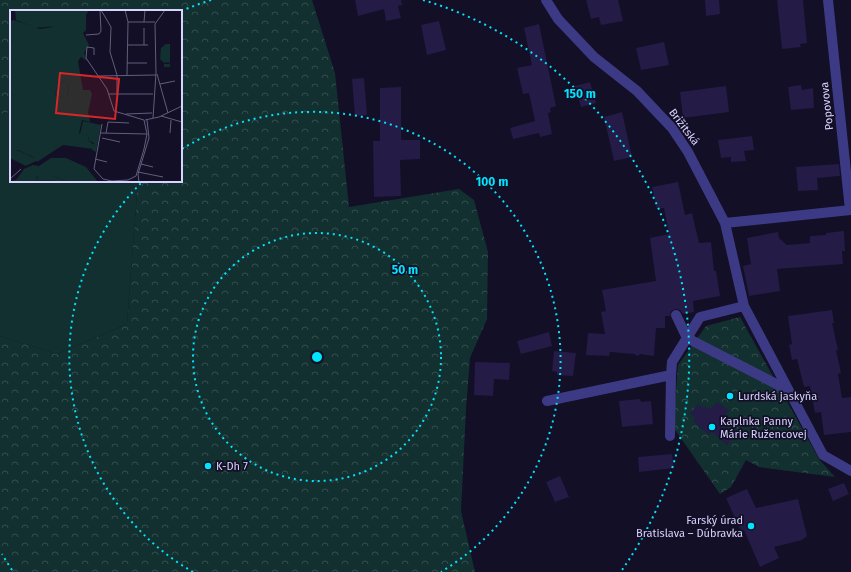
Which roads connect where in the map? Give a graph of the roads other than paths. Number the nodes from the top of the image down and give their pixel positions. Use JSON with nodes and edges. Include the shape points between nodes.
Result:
{"nodes":[{"id":1,"x":546,"y":0,"type":"edge"},
{"id":2,"x":828,"y":0,"type":"edge"},
{"id":3,"x":850,"y":210,"type":"edge"},
{"id":4,"x":725,"y":223,"type":"junction"},
{"id":5,"x":744,"y":306,"type":"junction"},
{"id":6,"x":676,"y":315,"type":"dead end"},
{"id":7,"x":687,"y":338,"type":"junction"},
{"id":8,"x":671,"y":375,"type":"junction"},
{"id":9,"x":788,"y":390,"type":"junction"},
{"id":10,"x":547,"y":401,"type":"dead end"},
{"id":11,"x":670,"y":436,"type":"dead end"},
{"id":12,"x":851,"y":471,"type":"edge"}],
"edges":[{"from":1,"to":4,"type":"street","name":"Brižitská","via":[[558,19],[594,57],[637,91],[672,128],[688,152]]},
{"from":2,"to":3,"type":"street","name":"Popovova"},
{"from":3,"to":4,"type":"street","name":"Popovova"},
{"from":4,"to":5,"type":"street","name":"Brižitská"},
{"from":5,"to":7,"type":"street","via":[[700,317]]},
{"from":5,"to":9,"type":"street","name":"Brižitská"},
{"from":6,"to":7,"type":"street"},
{"from":7,"to":8,"type":"street","via":[[672,362]]},
{"from":7,"to":9,"type":"street"},
{"from":8,"to":10,"type":"street"},
{"from":8,"to":11,"type":"street"},
{"from":9,"to":12,"type":"street","name":"Brižitská","via":[[823,455]]}]}
